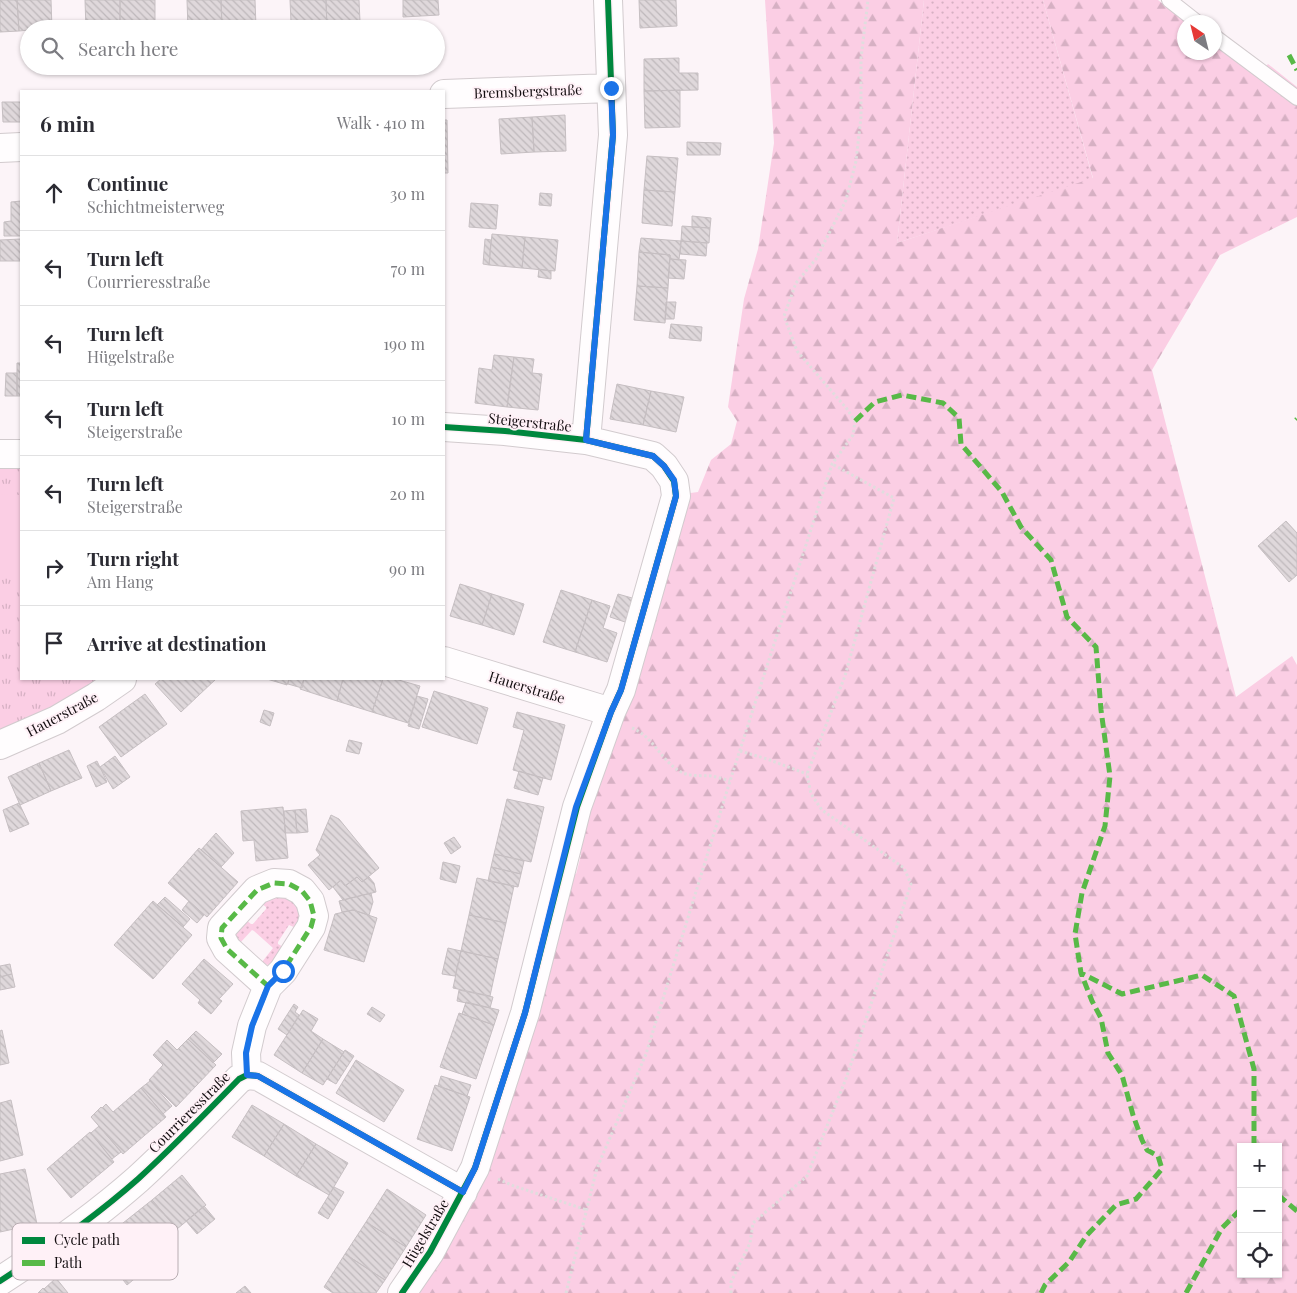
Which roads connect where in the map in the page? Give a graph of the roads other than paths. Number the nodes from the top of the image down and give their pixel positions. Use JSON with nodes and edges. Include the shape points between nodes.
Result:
{"nodes":[{"id":1,"x":608,"y":0,"type":"edge"},
{"id":2,"x":1169,"y":0,"type":"edge"},
{"id":3,"x":1188,"y":15,"type":"edge"},
{"id":4,"x":1222,"y":42,"type":"edge"},
{"id":5,"x":611,"y":88,"type":"junction"},
{"id":6,"x":445,"y":94,"type":"edge"},
{"id":7,"x":1297,"y":98,"type":"edge"},
{"id":8,"x":20,"y":147,"type":"edge"},
{"id":9,"x":0,"y":148,"type":"edge"},
{"id":10,"x":445,"y":427,"type":"edge"},
{"id":11,"x":586,"y":440,"type":"junction"},
{"id":12,"x":0,"y":454,"type":"edge"},
{"id":13,"x":20,"y":454,"type":"edge"},
{"id":14,"x":676,"y":496,"type":"joint"},
{"id":15,"x":445,"y":661,"type":"edge"},
{"id":16,"x":121,"y":680,"type":"edge"},
{"id":17,"x":609,"y":718,"type":"junction"},
{"id":18,"x":0,"y":746,"type":"edge"},
{"id":19,"x":268,"y":986,"type":"dead end"},
{"id":20,"x":247,"y":1075,"type":"junction"},
{"id":21,"x":463,"y":1192,"type":"junction"},
{"id":22,"x":84,"y":1223,"type":"edge"},
{"id":23,"x":12,"y":1273,"type":"edge"},
{"id":24,"x":0,"y":1281,"type":"edge"},
{"id":25,"x":402,"y":1293,"type":"edge"}],
"edges":[{"from":1,"to":5,"type":"street"},
{"from":2,"to":3,"type":"lane"},
{"from":4,"to":7,"type":"lane"},
{"from":5,"to":6,"type":"street","name":"Bremsbergstraße"},
{"from":5,"to":11,"type":"street","via":[[613,135]]},
{"from":8,"to":9,"type":"street"},
{"from":10,"to":11,"type":"street","name":"Steigerstraße"},
{"from":11,"to":14,"type":"street","name":"Steigerstraße","via":[[653,456],[674,480]]},
{"from":12,"to":13,"type":"street"},
{"from":14,"to":17,"type":"street","name":"Hügelstraße","via":[[621,690]]},
{"from":15,"to":17,"type":"street","name":"Hauerstraße"},
{"from":16,"to":18,"type":"street","name":"Hauerstraße","via":[[57,720]]},
{"from":17,"to":21,"type":"street","name":"Hügelstraße","via":[[576,807],[525,1013],[475,1168]]},
{"from":19,"to":20,"type":"street","via":[[252,1026],[246,1053]]},
{"from":20,"to":21,"type":"street","name":"Courrieresstraße","via":[[258,1076]]},
{"from":20,"to":22,"type":"street","name":"Courrieresstraße","via":[[239,1079],[138,1180]]},
{"from":21,"to":25,"type":"street","name":"Hügelstraße","via":[[430,1252]]},
{"from":23,"to":24,"type":"street","name":"Courrieresstraße"}]}
